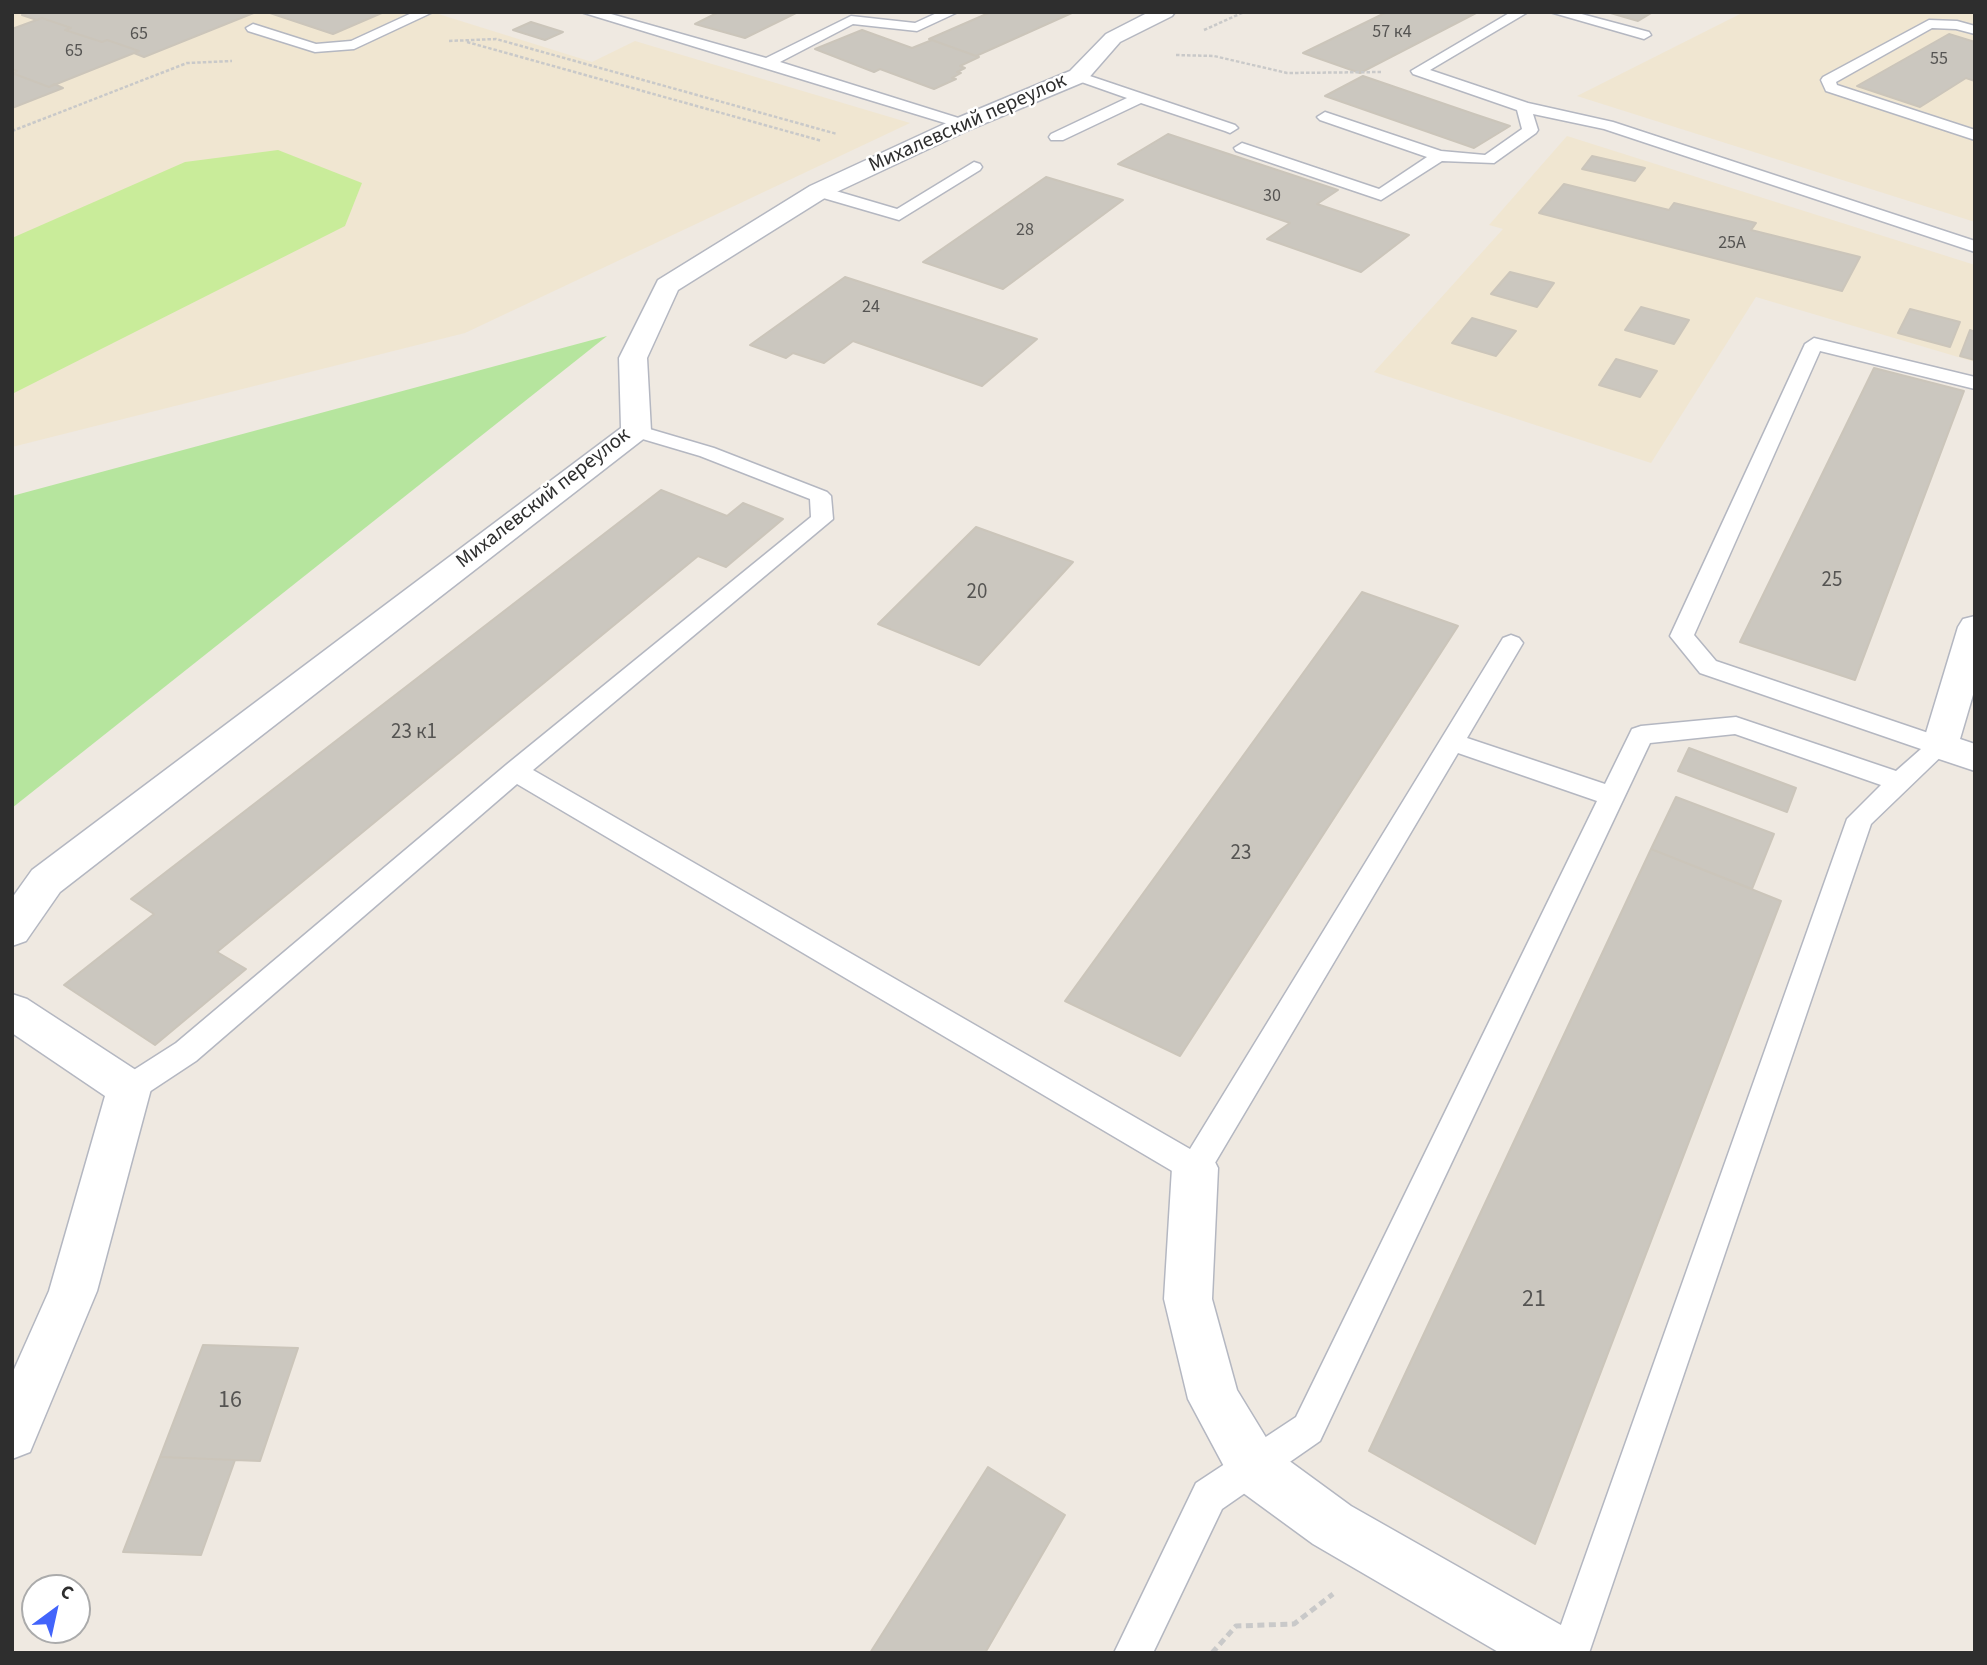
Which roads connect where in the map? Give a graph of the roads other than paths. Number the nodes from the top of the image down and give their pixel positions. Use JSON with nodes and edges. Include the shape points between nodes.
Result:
{"nodes":[{"id":1,"x":426,"y":12,"type":"edge"},
{"id":2,"x":588,"y":12,"type":"edge"},
{"id":3,"x":951,"y":12,"type":"edge"},
{"id":4,"x":1165,"y":12,"type":"edge"},
{"id":5,"x":1521,"y":12,"type":"edge"},
{"id":6,"x":1557,"y":12,"type":"edge"},
{"id":7,"x":253,"y":28,"type":"dead end"},
{"id":8,"x":1975,"y":30,"type":"edge"},
{"id":9,"x":1644,"y":35,"type":"dead end"},
{"id":10,"x":767,"y":63,"type":"junction"},
{"id":11,"x":1078,"y":76,"type":"junction"},
{"id":12,"x":1141,"y":97,"type":"junction"},
{"id":13,"x":1524,"y":107,"type":"junction"},
{"id":14,"x":1325,"y":117,"type":"dead end"},
{"id":15,"x":963,"y":124,"type":"junction"},
{"id":16,"x":1230,"y":128,"type":"dead end"},
{"id":17,"x":1975,"y":135,"type":"edge"},
{"id":18,"x":1057,"y":136,"type":"dead end"},
{"id":19,"x":1242,"y":148,"type":"dead end"},
{"id":20,"x":1439,"y":156,"type":"junction"},
{"id":21,"x":974,"y":167,"type":"dead end"},
{"id":22,"x":819,"y":191,"type":"junction"},
{"id":23,"x":1975,"y":247,"type":"edge"},
{"id":24,"x":1975,"y":383,"type":"edge"},
{"id":25,"x":636,"y":431,"type":"junction"},
{"id":26,"x":1975,"y":627,"type":"edge"},
{"id":27,"x":1511,"y":643,"type":"dead end"},
{"id":28,"x":1452,"y":742,"type":"junction"},
{"id":29,"x":1940,"y":746,"type":"junction"},
{"id":30,"x":1975,"y":758,"type":"edge"},
{"id":31,"x":515,"y":771,"type":"junction"},
{"id":32,"x":1900,"y":782,"type":"junction"},
{"id":33,"x":1611,"y":796,"type":"junction"},
{"id":34,"x":12,"y":930,"type":"edge"},
{"id":35,"x":12,"y":1011,"type":"edge"},
{"id":36,"x":129,"y":1089,"type":"junction"},
{"id":37,"x":1195,"y":1168,"type":"junction"},
{"id":38,"x":12,"y":1434,"type":"edge"},
{"id":39,"x":1254,"y":1468,"type":"junction"},
{"id":40,"x":1133,"y":1653,"type":"edge"},
{"id":41,"x":1555,"y":1653,"type":"edge"},
{"id":42,"x":1570,"y":1653,"type":"edge"}],
"edges":[{"from":1,"to":7,"type":"lane","via":[[354,44],[315,48]]},
{"from":2,"to":10,"type":"lane"},
{"from":3,"to":10,"type":"lane","via":[[917,27],[851,20]]},
{"from":4,"to":11,"type":"street","via":[[1113,38]]},
{"from":5,"to":13,"type":"lane","via":[[1418,71]]},
{"from":6,"to":9,"type":"lane"},
{"from":8,"to":17,"type":"lane","via":[[1929,24],[1828,80],[1831,88]]},
{"from":10,"to":15,"type":"lane"},
{"from":11,"to":12,"type":"lane"},
{"from":11,"to":15,"type":"street","name":"Михалевский переулок"},
{"from":12,"to":16,"type":"lane"},
{"from":12,"to":18,"type":"lane"},
{"from":13,"to":20,"type":"lane","via":[[1530,130],[1488,160]]},
{"from":13,"to":23,"type":"lane","via":[[1608,125]]},
{"from":14,"to":20,"type":"lane"},
{"from":15,"to":22,"type":"street","name":"Михалевский переулок"},
{"from":19,"to":20,"type":"lane","via":[[1381,195]]},
{"from":21,"to":22,"type":"lane","via":[[898,215]]},
{"from":22,"to":25,"type":"street","name":"Михалевский переулок","via":[[667,285],[633,358]]},
{"from":24,"to":29,"type":"lane","via":[[1814,344],[1682,636],[1708,667]]},
{"from":25,"to":31,"type":"lane","via":[[707,452],[820,496],[822,519]]},
{"from":25,"to":34,"type":"street","name":"Михалевский переулок","via":[[46,881]]},
{"from":26,"to":29,"type":"street"},
{"from":27,"to":28,"type":"lane"},
{"from":28,"to":33,"type":"lane"},
{"from":28,"to":37,"type":"lane"},
{"from":29,"to":30,"type":"street"},
{"from":29,"to":32,"type":"lane"},
{"from":31,"to":36,"type":"lane","via":[[186,1052]]},
{"from":31,"to":37,"type":"lane"},
{"from":32,"to":33,"type":"lane","via":[[1736,725],[1641,735]]},
{"from":32,"to":42,"type":"lane","via":[[1860,819]]},
{"from":33,"to":39,"type":"lane","via":[[1308,1429]]},
{"from":35,"to":36,"type":"street"},
{"from":36,"to":38,"type":"street","via":[[73,1291]]},
{"from":37,"to":39,"type":"street","via":[[1188,1299],[1214,1399]]},
{"from":39,"to":40,"type":"lane","via":[[1209,1496]]},
{"from":39,"to":41,"type":"street","via":[[1332,1525]]}]}
